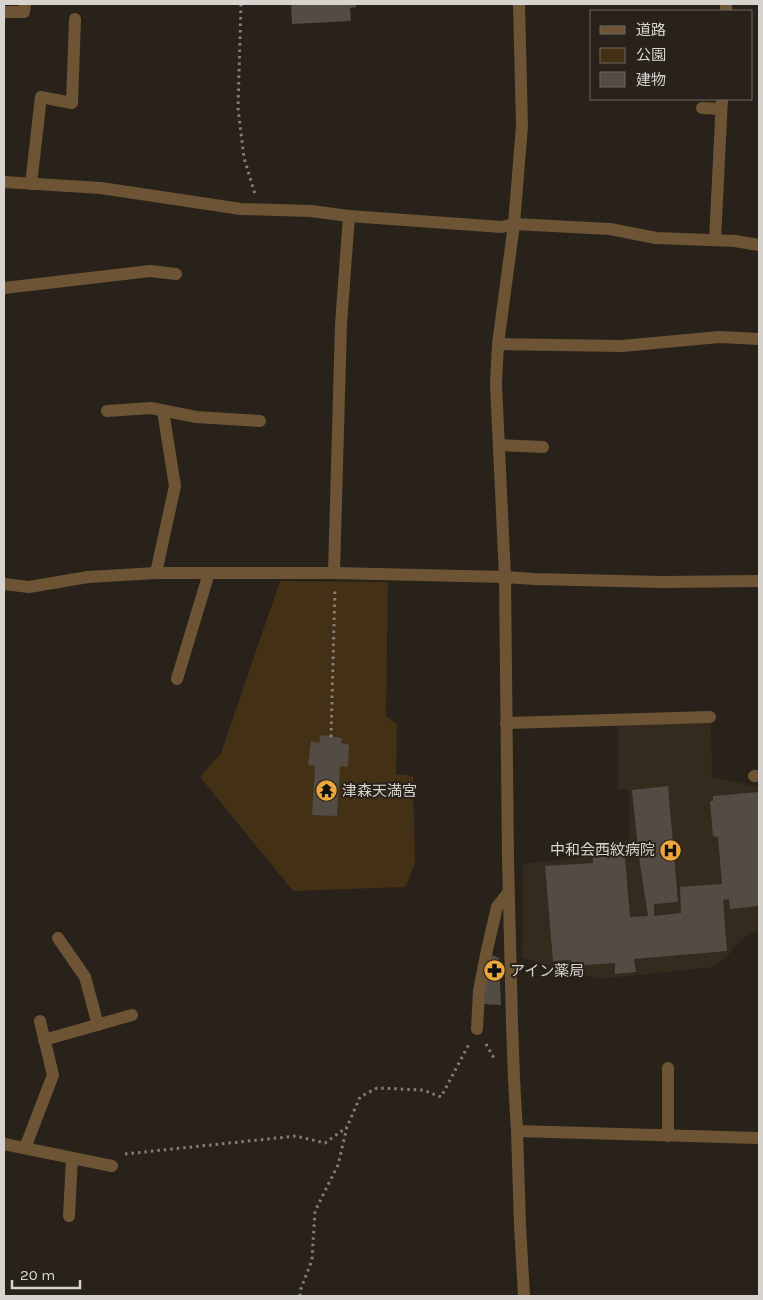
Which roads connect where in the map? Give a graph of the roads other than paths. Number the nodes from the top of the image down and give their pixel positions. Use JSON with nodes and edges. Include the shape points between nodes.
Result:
{"nodes":[{"id":1,"x":25,"y":4,"type":"edge"},
{"id":2,"x":519,"y":4,"type":"edge"},
{"id":3,"x":4,"y":12,"type":"edge"},
{"id":4,"x":75,"y":19,"type":"dead end"},
{"id":5,"x":721,"y":104,"type":"edge"},
{"id":6,"x":702,"y":108,"type":"dead end"},
{"id":7,"x":4,"y":182,"type":"edge"},
{"id":8,"x":31,"y":184,"type":"junction"},
{"id":9,"x":349,"y":216,"type":"junction"},
{"id":10,"x":514,"y":224,"type":"junction"},
{"id":11,"x":715,"y":240,"type":"junction"},
{"id":12,"x":759,"y":245,"type":"edge"},
{"id":13,"x":176,"y":274,"type":"dead end"},
{"id":14,"x":4,"y":288,"type":"edge"},
{"id":15,"x":759,"y":339,"type":"edge"},
{"id":16,"x":498,"y":344,"type":"junction"},
{"id":17,"x":107,"y":411,"type":"dead end"},
{"id":18,"x":163,"y":411,"type":"junction"},
{"id":19,"x":260,"y":421,"type":"dead end"},
{"id":20,"x":499,"y":445,"type":"junction"},
{"id":21,"x":543,"y":447,"type":"dead end"},
{"id":22,"x":156,"y":573,"type":"junction"},
{"id":23,"x":209,"y":573,"type":"junction"},
{"id":24,"x":334,"y":573,"type":"junction"},
{"id":25,"x":505,"y":577,"type":"junction"},
{"id":26,"x":759,"y":581,"type":"edge"},
{"id":27,"x":4,"y":584,"type":"edge"},
{"id":28,"x":178,"y":679,"type":"dead end"},
{"id":29,"x":710,"y":717,"type":"dead end"},
{"id":30,"x":506,"y":723,"type":"junction"},
{"id":31,"x":508,"y":892,"type":"junction"},
{"id":32,"x":58,"y":938,"type":"dead end"},
{"id":33,"x":132,"y":1015,"type":"dead end"},
{"id":34,"x":40,"y":1021,"type":"dead end"},
{"id":35,"x":98,"y":1024,"type":"junction"},
{"id":36,"x":477,"y":1029,"type":"road end"},
{"id":37,"x":44,"y":1040,"type":"junction"},
{"id":38,"x":668,"y":1068,"type":"dead end"},
{"id":39,"x":517,"y":1131,"type":"junction"},
{"id":40,"x":668,"y":1136,"type":"junction"},
{"id":41,"x":759,"y":1138,"type":"edge"},
{"id":42,"x":4,"y":1144,"type":"edge"},
{"id":43,"x":25,"y":1148,"type":"junction"},
{"id":44,"x":72,"y":1158,"type":"junction"},
{"id":45,"x":112,"y":1166,"type":"road end"},
{"id":46,"x":69,"y":1216,"type":"dead end"},
{"id":47,"x":524,"y":1296,"type":"edge"}],
"edges":[{"from":1,"to":3,"type":"street","via":[[24,12]]},
{"from":2,"to":10,"type":"street","via":[[522,126]]},
{"from":4,"to":8,"type":"street","via":[[72,103],[40,97]]},
{"from":5,"to":6,"type":"street"},
{"from":5,"to":11,"type":"street"},
{"from":7,"to":8,"type":"street"},
{"from":8,"to":9,"type":"street","via":[[101,188],[240,209]]},
{"from":9,"to":10,"type":"street","via":[[502,227]]},
{"from":9,"to":24,"type":"street","via":[[341,324]]},
{"from":10,"to":11,"type":"street","via":[[610,229],[656,238]]},
{"from":10,"to":16,"type":"street"},
{"from":11,"to":12,"type":"street"},
{"from":13,"to":14,"type":"street","via":[[150,271]]},
{"from":15,"to":16,"type":"street","via":[[719,337],[622,346]]},
{"from":16,"to":20,"type":"street"},
{"from":17,"to":18,"type":"street","via":[[151,408]]},
{"from":18,"to":19,"type":"street","via":[[196,417]]},
{"from":18,"to":22,"type":"street","via":[[175,486]]},
{"from":20,"to":21,"type":"street"},
{"from":20,"to":25,"type":"street"},
{"from":22,"to":23,"type":"street"},
{"from":22,"to":27,"type":"street","via":[[88,577],[29,587]]},
{"from":23,"to":24,"type":"street"},
{"from":23,"to":28,"type":"street"},
{"from":24,"to":25,"type":"street"},
{"from":25,"to":26,"type":"street","via":[[653,582]]},
{"from":25,"to":30,"type":"street"},
{"from":29,"to":30,"type":"street"},
{"from":30,"to":31,"type":"street"},
{"from":31,"to":36,"type":"street","via":[[497,907],[486,950]]},
{"from":31,"to":39,"type":"street"},
{"from":32,"to":35,"type":"street","via":[[85,977]]},
{"from":33,"to":35,"type":"street"},
{"from":34,"to":37,"type":"street"},
{"from":35,"to":37,"type":"street"},
{"from":37,"to":43,"type":"street","via":[[53,1075]]},
{"from":38,"to":40,"type":"street"},
{"from":39,"to":40,"type":"street"},
{"from":39,"to":47,"type":"street"},
{"from":40,"to":41,"type":"street"},
{"from":42,"to":43,"type":"street"},
{"from":43,"to":44,"type":"street"},
{"from":44,"to":45,"type":"street"},
{"from":44,"to":46,"type":"street"}]}
